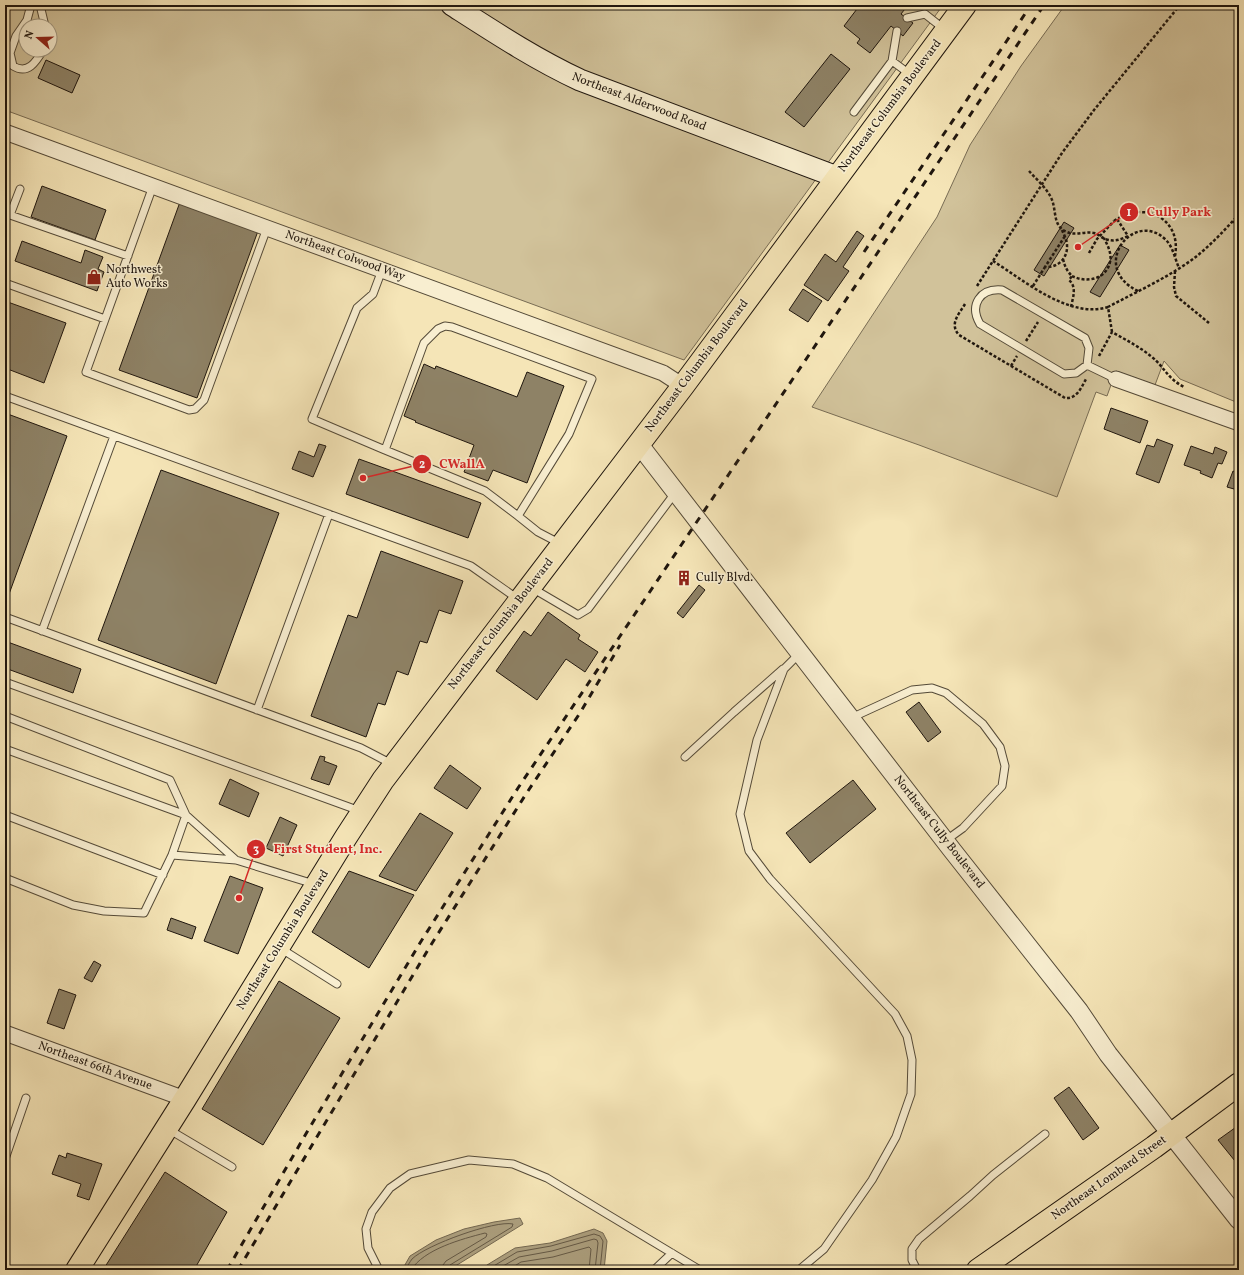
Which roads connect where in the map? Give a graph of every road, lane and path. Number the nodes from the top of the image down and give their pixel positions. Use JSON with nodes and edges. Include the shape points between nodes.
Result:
{"nodes":[{"id":1,"x":31,"y":5,"type":"edge"},
{"id":2,"x":40,"y":5,"type":"edge"},
{"id":3,"x":452,"y":5,"type":"edge"},
{"id":4,"x":965,"y":5,"type":"edge"},
{"id":5,"x":1180,"y":5,"type":"edge"},
{"id":6,"x":28,"y":18,"type":"edge"},
{"id":7,"x":43,"y":18,"type":"edge"},
{"id":8,"x":907,"y":18,"type":"dead end"},
{"id":9,"x":897,"y":31,"type":"dead end"},
{"id":10,"x":946,"y":31,"type":"junction"},
{"id":11,"x":18,"y":33,"type":"edge"},
{"id":12,"x":38,"y":58,"type":"edge"},
{"id":13,"x":892,"y":60,"type":"junction"},
{"id":14,"x":912,"y":76,"type":"junction"},
{"id":15,"x":854,"y":112,"type":"dead end"},
{"id":16,"x":5,"y":132,"type":"edge"},
{"id":17,"x":1029,"y":171,"type":"dead end"},
{"id":18,"x":837,"y":177,"type":"junction"},
{"id":19,"x":1042,"y":185,"type":"junction"},
{"id":20,"x":153,"y":186,"type":"junction"},
{"id":21,"x":20,"y":189,"type":"dead end"},
{"id":22,"x":1239,"y":214,"type":"edge"},
{"id":23,"x":1116,"y":220,"type":"junction"},
{"id":24,"x":1232,"y":222,"type":"junction"},
{"id":25,"x":1239,"y":222,"type":"edge"},
{"id":26,"x":267,"y":228,"type":"junction"},
{"id":27,"x":1062,"y":230,"type":"junction"},
{"id":28,"x":1065,"y":236,"type":"junction"},
{"id":29,"x":1128,"y":236,"type":"junction"},
{"id":30,"x":1104,"y":238,"type":"junction"},
{"id":31,"x":1089,"y":253,"type":"dead end"},
{"id":32,"x":128,"y":256,"type":"junction"},
{"id":33,"x":1175,"y":258,"type":"junction"},
{"id":34,"x":1063,"y":260,"type":"junction"},
{"id":35,"x":993,"y":261,"type":"junction"},
{"id":36,"x":1046,"y":266,"type":"junction"},
{"id":37,"x":1179,"y":268,"type":"junction"},
{"id":38,"x":382,"y":270,"type":"junction"},
{"id":39,"x":1175,"y":271,"type":"junction"},
{"id":40,"x":1072,"y":276,"type":"junction"},
{"id":41,"x":5,"y":283,"type":"edge"},
{"id":42,"x":976,"y":287,"type":"dead end"},
{"id":43,"x":1033,"y":287,"type":"junction"},
{"id":44,"x":1138,"y":291,"type":"junction"},
{"id":45,"x":1052,"y":298,"type":"junction"},
{"id":46,"x":968,"y":300,"type":"dead end"},
{"id":47,"x":1071,"y":307,"type":"junction"},
{"id":48,"x":1108,"y":307,"type":"junction"},
{"id":49,"x":1043,"y":313,"type":"junction"},
{"id":50,"x":105,"y":319,"type":"junction"},
{"id":51,"x":1208,"y":323,"type":"dead end"},
{"id":52,"x":1112,"y":332,"type":"junction"},
{"id":53,"x":1021,"y":349,"type":"junction"},
{"id":54,"x":1011,"y":366,"type":"junction"},
{"id":55,"x":1090,"y":366,"type":"junction"},
{"id":56,"x":1116,"y":379,"type":"joint"},
{"id":57,"x":683,"y":386,"type":"junction"},
{"id":58,"x":1188,"y":389,"type":"dead end"},
{"id":59,"x":5,"y":396,"type":"edge"},
{"id":60,"x":1239,"y":423,"type":"edge"},
{"id":61,"x":114,"y":436,"type":"junction"},
{"id":62,"x":638,"y":444,"type":"junction"},
{"id":63,"x":385,"y":450,"type":"junction"},
{"id":64,"x":676,"y":493,"type":"junction"},
{"id":65,"x":329,"y":514,"type":"junction"},
{"id":66,"x":518,"y":516,"type":"junction"},
{"id":67,"x":562,"y":545,"type":"junction"},
{"id":68,"x":525,"y":594,"type":"junction"},
{"id":69,"x":5,"y":618,"type":"edge"},
{"id":70,"x":42,"y":631,"type":"junction"},
{"id":71,"x":800,"y":653,"type":"junction"},
{"id":72,"x":784,"y":669,"type":"junction"},
{"id":73,"x":5,"y":682,"type":"edge"},
{"id":74,"x":257,"y":710,"type":"junction"},
{"id":75,"x":5,"y":716,"type":"edge"},
{"id":76,"x":851,"y":718,"type":"junction"},
{"id":77,"x":5,"y":749,"type":"edge"},
{"id":78,"x":685,"y":757,"type":"dead end"},
{"id":79,"x":394,"y":765,"type":"junction"},
{"id":80,"x":362,"y":812,"type":"junction"},
{"id":81,"x":186,"y":815,"type":"junction"},
{"id":82,"x":5,"y":816,"type":"edge"},
{"id":83,"x":945,"y":841,"type":"junction"},
{"id":84,"x":172,"y":855,"type":"junction"},
{"id":85,"x":236,"y":860,"type":"junction"},
{"id":86,"x":163,"y":875,"type":"junction"},
{"id":87,"x":5,"y":878,"type":"edge"},
{"id":88,"x":316,"y":885,"type":"junction"},
{"id":89,"x":278,"y":946,"type":"junction"},
{"id":90,"x":337,"y":984,"type":"dead end"},
{"id":91,"x":5,"y":1033,"type":"edge"},
{"id":92,"x":1239,"y":1084,"type":"edge"},
{"id":93,"x":26,"y":1098,"type":"dead end"},
{"id":94,"x":184,"y":1099,"type":"junction"},
{"id":95,"x":166,"y":1128,"type":"junction"},
{"id":96,"x":1045,"y":1134,"type":"dead end"},
{"id":97,"x":1172,"y":1134,"type":"junction"},
{"id":98,"x":5,"y":1159,"type":"edge"},
{"id":99,"x":232,"y":1167,"type":"dead end"},
{"id":100,"x":1239,"y":1220,"type":"edge"},
{"id":101,"x":672,"y":1253,"type":"junction"},
{"id":102,"x":76,"y":1270,"type":"edge"},
{"id":103,"x":379,"y":1270,"type":"edge"},
{"id":104,"x":654,"y":1270,"type":"edge"},
{"id":105,"x":700,"y":1270,"type":"edge"},
{"id":106,"x":799,"y":1270,"type":"edge"},
{"id":107,"x":917,"y":1270,"type":"edge"},
{"id":108,"x":978,"y":1270,"type":"edge"}],
"edges":[{"from":1,"to":6,"type":"lane"},
{"from":2,"to":7,"type":"lane"},
{"from":3,"to":18,"type":"main road","name":"Northeast Alderwood Road","via":[[553,68]]},
{"from":4,"to":10,"type":"main road","name":"Northeast Columbia Boulevard"},
{"from":5,"to":19,"type":"path","via":[[1094,110]]},
{"from":8,"to":10,"type":"lane","via":[[925,14]]},
{"from":9,"to":13,"type":"lane"},
{"from":10,"to":14,"type":"main road","name":"Northeast Columbia Boulevard"},
{"from":11,"to":12,"type":"lane","via":[[10,53],[13,66],[18,69],[29,68]]},
{"from":13,"to":14,"type":"lane"},
{"from":13,"to":15,"type":"lane"},
{"from":14,"to":18,"type":"main road","name":"Northeast Columbia Boulevard"},
{"from":16,"to":20,"type":"street","name":"Northeast Colwood Way"},
{"from":17,"to":19,"type":"path"},
{"from":18,"to":57,"type":"main road","name":"Northeast Columbia Boulevard"},
{"from":19,"to":27,"type":"path","via":[[1053,203],[1056,220]]},
{"from":19,"to":35,"type":"path"},
{"from":20,"to":26,"type":"street","name":"Northeast Colwood Way"},
{"from":20,"to":32,"type":"lane"},
{"from":21,"to":32,"type":"lane","via":[[10,215]]},
{"from":22,"to":24,"type":"path"},
{"from":23,"to":29,"type":"path"},
{"from":23,"to":31,"type":"path","bridge":true,"via":[[1097,239]]},
{"from":23,"to":33,"type":"path","via":[[1136,211],[1148,212],[1159,217],[1168,224],[1174,235],[1177,246]]},
{"from":24,"to":25,"type":"path"},
{"from":24,"to":37,"type":"path","via":[[1193,259]]},
{"from":26,"to":38,"type":"street","name":"Northeast Colwood Way"},
{"from":26,"to":50,"type":"lane","via":[[204,400],[195,409],[189,410],[86,372]]},
{"from":27,"to":28,"type":"path"},
{"from":27,"to":30,"type":"path","via":[[1072,234],[1087,232]]},
{"from":28,"to":34,"type":"path","via":[[1068,246]]},
{"from":28,"to":36,"type":"path"},
{"from":29,"to":30,"type":"path","via":[[1120,240]]},
{"from":29,"to":33,"type":"path","via":[[1147,231],[1157,234],[1166,240]]},
{"from":29,"to":44,"type":"path","via":[[1117,253],[1116,263],[1122,281]]},
{"from":30,"to":40,"type":"path","via":[[1110,262],[1102,275],[1087,281]]},
{"from":32,"to":50,"type":"lane"},
{"from":33,"to":37,"type":"path"},
{"from":34,"to":36,"type":"path","via":[[1052,267]]},
{"from":34,"to":40,"type":"path","via":[[1064,266]]},
{"from":35,"to":42,"type":"path"},
{"from":35,"to":43,"type":"path"},
{"from":36,"to":43,"type":"path"},
{"from":37,"to":39,"type":"path"},
{"from":38,"to":57,"type":"street","name":"Northeast Colwood Way","via":[[664,373]]},
{"from":38,"to":63,"type":"lane","via":[[373,294],[357,308],[312,419]]},
{"from":39,"to":44,"type":"path"},
{"from":39,"to":51,"type":"path","via":[[1176,296]]},
{"from":40,"to":47,"type":"path","via":[[1069,280],[1074,292]]},
{"from":41,"to":50,"type":"lane"},
{"from":43,"to":45,"type":"path"},
{"from":44,"to":48,"type":"path"},
{"from":45,"to":47,"type":"path"},
{"from":45,"to":49,"type":"path"},
{"from":46,"to":54,"type":"path","via":[[955,322],[957,332]]},
{"from":47,"to":48,"type":"path","via":[[1089,310]]},
{"from":48,"to":52,"type":"path"},
{"from":49,"to":53,"type":"path"},
{"from":49,"to":53,"type":"lane","via":[[1002,290],[988,291],[978,299],[975,312],[980,324]]},
{"from":49,"to":55,"type":"lane","via":[[1085,338],[1089,348]]},
{"from":52,"to":55,"type":"path"},
{"from":52,"to":58,"type":"path","via":[[1154,358],[1176,383]]},
{"from":53,"to":54,"type":"path"},
{"from":53,"to":55,"type":"lane","via":[[1064,374],[1076,373]]},
{"from":54,"to":55,"type":"path","via":[[1062,397],[1068,398],[1077,394]]},
{"from":55,"to":56,"type":"lane"},
{"from":56,"to":60,"type":"street"},
{"from":57,"to":62,"type":"main road","name":"Northeast Columbia Boulevard"},
{"from":59,"to":61,"type":"lane"},
{"from":61,"to":65,"type":"lane"},
{"from":61,"to":70,"type":"lane"},
{"from":62,"to":64,"type":"street","name":"Northeast Cully Boulevard"},
{"from":62,"to":67,"type":"main road","name":"Northeast Columbia Boulevard"},
{"from":63,"to":66,"type":"lane","via":[[485,491]]},
{"from":63,"to":66,"type":"lane","via":[[424,343],[438,329],[445,326],[592,379],[569,434]]},
{"from":64,"to":68,"type":"lane","via":[[588,610],[578,615]]},
{"from":64,"to":71,"type":"street","name":"Northeast Cully Boulevard"},
{"from":65,"to":68,"type":"lane","via":[[471,566]]},
{"from":65,"to":74,"type":"lane"},
{"from":66,"to":67,"type":"lane","via":[[538,532]]},
{"from":67,"to":68,"type":"main road","name":"Northeast Columbia Boulevard"},
{"from":68,"to":79,"type":"main road","name":"Northeast Columbia Boulevard"},
{"from":69,"to":70,"type":"lane"},
{"from":70,"to":74,"type":"lane"},
{"from":71,"to":72,"type":"lane"},
{"from":71,"to":76,"type":"street","name":"Northeast Cully Boulevard"},
{"from":72,"to":78,"type":"lane"},
{"from":72,"to":106,"type":"lane","via":[[757,740],[740,814],[749,851],[770,879],[895,1014],[907,1036],[912,1060],[911,1094],[896,1137],[872,1180],[824,1249]]},
{"from":73,"to":80,"type":"lane"},
{"from":74,"to":79,"type":"lane","via":[[362,748]]},
{"from":75,"to":81,"type":"lane","via":[[170,780]]},
{"from":76,"to":83,"type":"street","name":"Northeast Cully Boulevard"},
{"from":76,"to":83,"type":"lane","via":[[912,690],[932,688],[946,694],[983,724],[1000,747],[1005,766],[1002,786],[963,828]]},
{"from":77,"to":81,"type":"lane"},
{"from":79,"to":80,"type":"main road","name":"Northeast Columbia Boulevard"},
{"from":80,"to":88,"type":"main road","name":"Northeast Columbia Boulevard"},
{"from":81,"to":84,"type":"lane"},
{"from":81,"to":85,"type":"lane"},
{"from":82,"to":86,"type":"lane"},
{"from":83,"to":97,"type":"street","name":"Northeast Cully Boulevard"},
{"from":84,"to":85,"type":"lane"},
{"from":84,"to":86,"type":"lane"},
{"from":85,"to":88,"type":"lane"},
{"from":86,"to":87,"type":"lane","via":[[144,913],[104,911],[73,904]]},
{"from":88,"to":89,"type":"main road","name":"Northeast Columbia Boulevard"},
{"from":89,"to":90,"type":"lane"},
{"from":89,"to":94,"type":"main road","name":"Northeast Columbia Boulevard"},
{"from":91,"to":94,"type":"street","name":"Northeast 66th Avenue"},
{"from":92,"to":97,"type":"main road","name":"Northeast Lombard Street"},
{"from":93,"to":98,"type":"lane"},
{"from":94,"to":95,"type":"main road","name":"Northeast Columbia Boulevard"},
{"from":95,"to":99,"type":"lane"},
{"from":95,"to":102,"type":"main road","name":"Northeast Columbia Boulevard"},
{"from":96,"to":107,"type":"lane","via":[[992,1175],[919,1239],[912,1249],[912,1260]]},
{"from":97,"to":100,"type":"street","name":"Northeast Cully Boulevard"},
{"from":97,"to":108,"type":"main road","name":"Northeast Lombard Street"},
{"from":101,"to":103,"type":"lane","via":[[547,1178],[513,1164],[469,1160],[410,1174],[390,1188],[372,1212],[366,1230],[368,1248]]},
{"from":101,"to":104,"type":"lane"},
{"from":101,"to":105,"type":"lane"}]}
